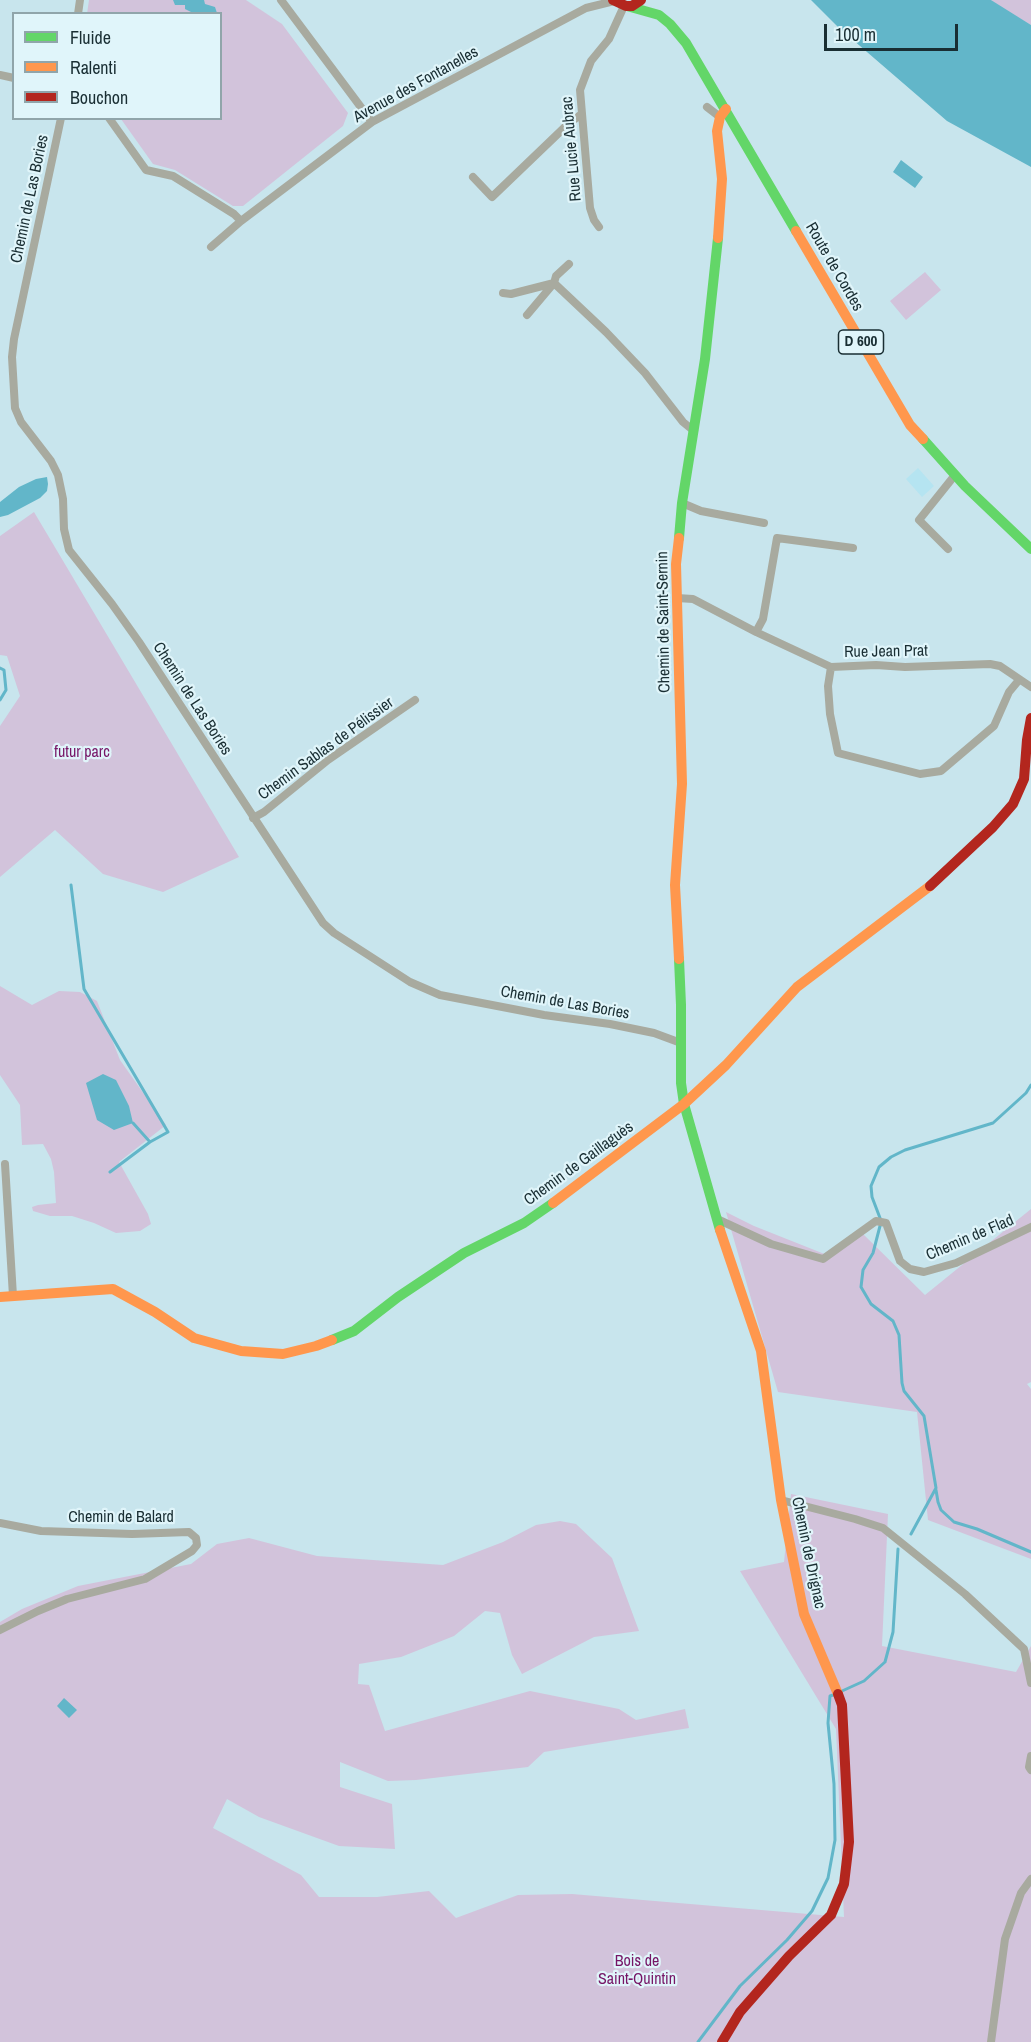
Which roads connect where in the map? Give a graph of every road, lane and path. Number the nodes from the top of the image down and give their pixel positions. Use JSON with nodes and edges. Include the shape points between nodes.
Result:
{"nodes":[{"id":1,"x":281,"y":0,"type":"edge"},
{"id":2,"x":595,"y":0,"type":"edge"},
{"id":3,"x":641,"y":0,"type":"edge"},
{"id":4,"x":647,"y":0,"type":"edge"},
{"id":5,"x":619,"y":3,"type":"edge"},
{"id":6,"x":587,"y":8,"type":"junction"},
{"id":7,"x":656,"y":13,"type":"junction"},
{"id":8,"x":707,"y":106,"type":"dead end"},
{"id":9,"x":723,"y":113,"type":"junction"},
{"id":10,"x":580,"y":116,"type":"junction"},
{"id":11,"x":61,"y":120,"type":"edge"},
{"id":12,"x":110,"y":120,"type":"edge"},
{"id":13,"x":372,"y":122,"type":"junction"},
{"id":14,"x":473,"y":177,"type":"dead end"},
{"id":15,"x":241,"y":221,"type":"junction"},
{"id":16,"x":599,"y":227,"type":"dead end"},
{"id":17,"x":211,"y":247,"type":"dead end"},
{"id":18,"x":569,"y":264,"type":"dead end"},
{"id":19,"x":554,"y":283,"type":"junction"},
{"id":20,"x":503,"y":293,"type":"dead end"},
{"id":21,"x":527,"y":315,"type":"dead end"},
{"id":22,"x":694,"y":432,"type":"junction"},
{"id":23,"x":955,"y":475,"type":"junction"},
{"id":24,"x":682,"y":504,"type":"junction"},
{"id":25,"x":764,"y":523,"type":"dead end"},
{"id":26,"x":853,"y":548,"type":"dead end"},
{"id":27,"x":948,"y":549,"type":"dead end"},
{"id":28,"x":1031,"y":549,"type":"edge"},
{"id":29,"x":677,"y":598,"type":"junction"},
{"id":30,"x":756,"y":632,"type":"junction"},
{"id":31,"x":831,"y":667,"type":"junction"},
{"id":32,"x":1019,"y":680,"type":"junction"},
{"id":33,"x":1031,"y":687,"type":"edge"},
{"id":34,"x":415,"y":700,"type":"dead end"},
{"id":35,"x":1031,"y":718,"type":"edge"},
{"id":36,"x":253,"y":818,"type":"junction"},
{"id":37,"x":681,"y":1043,"type":"junction"},
{"id":38,"x":684,"y":1104,"type":"junction"},
{"id":39,"x":5,"y":1164,"type":"dead end"},
{"id":40,"x":717,"y":1219,"type":"junction"},
{"id":41,"x":1031,"y":1227,"type":"edge"},
{"id":42,"x":14,"y":1296,"type":"junction"},
{"id":43,"x":0,"y":1297,"type":"edge"},
{"id":44,"x":781,"y":1500,"type":"junction"},
{"id":45,"x":0,"y":1522,"type":"edge"},
{"id":46,"x":0,"y":1630,"type":"edge"},
{"id":47,"x":1031,"y":1683,"type":"edge"},
{"id":48,"x":1031,"y":1756,"type":"edge"},
{"id":49,"x":1031,"y":1770,"type":"edge"},
{"id":50,"x":1031,"y":1879,"type":"edge"},
{"id":51,"x":722,"y":2042,"type":"edge"},
{"id":52,"x":991,"y":2042,"type":"edge"}],
"edges":[{"from":1,"to":13,"type":"street"},
{"from":2,"to":6,"type":"street","name":"Avenue des Fontanelles"},
{"from":3,"to":5,"type":"street","via":[[637,4]]},
{"from":4,"to":7,"type":"street","name":"Route de Cordes","number":"D 600"},
{"from":5,"to":6,"type":"street","name":"Avenue des Fontanelles"},
{"from":5,"to":7,"type":"street","name":"Route de Cordes","number":"D 600"},
{"from":5,"to":10,"type":"street","name":"Rue Lucie Aubrac","via":[[609,39],[591,61],[580,90]]},
{"from":6,"to":13,"type":"street","name":"Avenue des Fontanelles"},
{"from":7,"to":9,"type":"street","name":"Route de Cordes","number":"D 600","via":[[686,43]]},
{"from":8,"to":9,"type":"street"},
{"from":9,"to":22,"type":"street","name":"Chemin de Saint-Sernin","via":[[717,131],[722,179],[720,216]]},
{"from":9,"to":23,"type":"street","name":"Route de Cordes","number":"D 600","via":[[910,425]]},
{"from":10,"to":14,"type":"street","via":[[492,197]]},
{"from":10,"to":16,"type":"street","name":"Rue Lucie Aubrac","via":[[590,208]]},
{"from":11,"to":36,"type":"street","name":"Chemin de Las Bories","via":[[14,339],[15,408],[58,475],[69,550],[139,642]]},
{"from":12,"to":15,"type":"street","via":[[146,170],[173,176]]},
{"from":13,"to":15,"type":"street","name":"Avenue des Fontanelles"},
{"from":15,"to":17,"type":"street","name":"Avenue des Fontanelles"},
{"from":18,"to":19,"type":"street"},
{"from":19,"to":20,"type":"street"},
{"from":19,"to":21,"type":"street"},
{"from":19,"to":22,"type":"street","via":[[645,373]]},
{"from":22,"to":24,"type":"street","name":"Chemin de Saint-Sernin"},
{"from":23,"to":27,"type":"street","via":[[920,520]]},
{"from":23,"to":28,"type":"street","name":"Route de Cordes","number":"D 600"},
{"from":24,"to":25,"type":"street"},
{"from":24,"to":29,"type":"street","name":"Chemin de Saint-Sernin"},
{"from":26,"to":30,"type":"street","via":[[777,538],[763,619]]},
{"from":29,"to":30,"type":"street","name":"Rue Jean Prat","via":[[693,599]]},
{"from":29,"to":37,"type":"street","name":"Chemin de Saint-Sernin","via":[[682,784],[675,885]]},
{"from":30,"to":31,"type":"street","name":"Rue Jean Prat"},
{"from":31,"to":32,"type":"street","name":"Rue Jean Prat","via":[[990,664],[1000,666]]},
{"from":31,"to":32,"type":"street","via":[[830,714],[838,753],[920,774],[941,771],[994,726],[1009,692]]},
{"from":32,"to":33,"type":"street","name":"Rue Jean Prat"},
{"from":34,"to":36,"type":"street","name":"Chemin Sablas de Pélissier"},
{"from":35,"to":38,"type":"street","name":"Chemin de Gaillaguès","via":[[1024,778],[1013,804],[993,827],[940,878],[797,987],[726,1065]]},
{"from":36,"to":37,"type":"street","name":"Chemin de Las Bories","via":[[323,923],[411,982],[440,995],[610,1024]]},
{"from":37,"to":38,"type":"street","name":"Chemin de Saint-Sernin"},
{"from":38,"to":40,"type":"street","name":"Chemin de Drignac"},
{"from":38,"to":42,"type":"street","name":"Chemin de Gaillaguès","via":[[524,1223],[464,1253],[354,1330],[316,1346],[283,1354],[241,1351],[194,1338],[113,1289]]},
{"from":39,"to":42,"type":"street"},
{"from":40,"to":41,"type":"street","name":"Chemin de Flad","via":[[771,1244],[823,1259],[876,1221],[886,1223],[900,1261],[910,1269],[924,1272],[956,1263]]},
{"from":40,"to":44,"type":"street","name":"Chemin de Drignac","via":[[761,1351]]},
{"from":42,"to":43,"type":"street","name":"Chemin de Gaillaguès"},
{"from":44,"to":47,"type":"street","via":[[883,1528],[965,1594],[1024,1649]]},
{"from":44,"to":51,"type":"street","name":"Chemin de Drignac","via":[[804,1614],[839,1694],[849,1842],[844,1884],[831,1915],[740,2012]]},
{"from":45,"to":46,"type":"street","name":"Chemin de Balard","via":[[41,1531],[189,1532],[197,1545],[145,1579],[67,1599]]},
{"from":48,"to":49,"type":"street"},
{"from":50,"to":52,"type":"street","via":[[1021,1893],[1005,1939]]}]}
